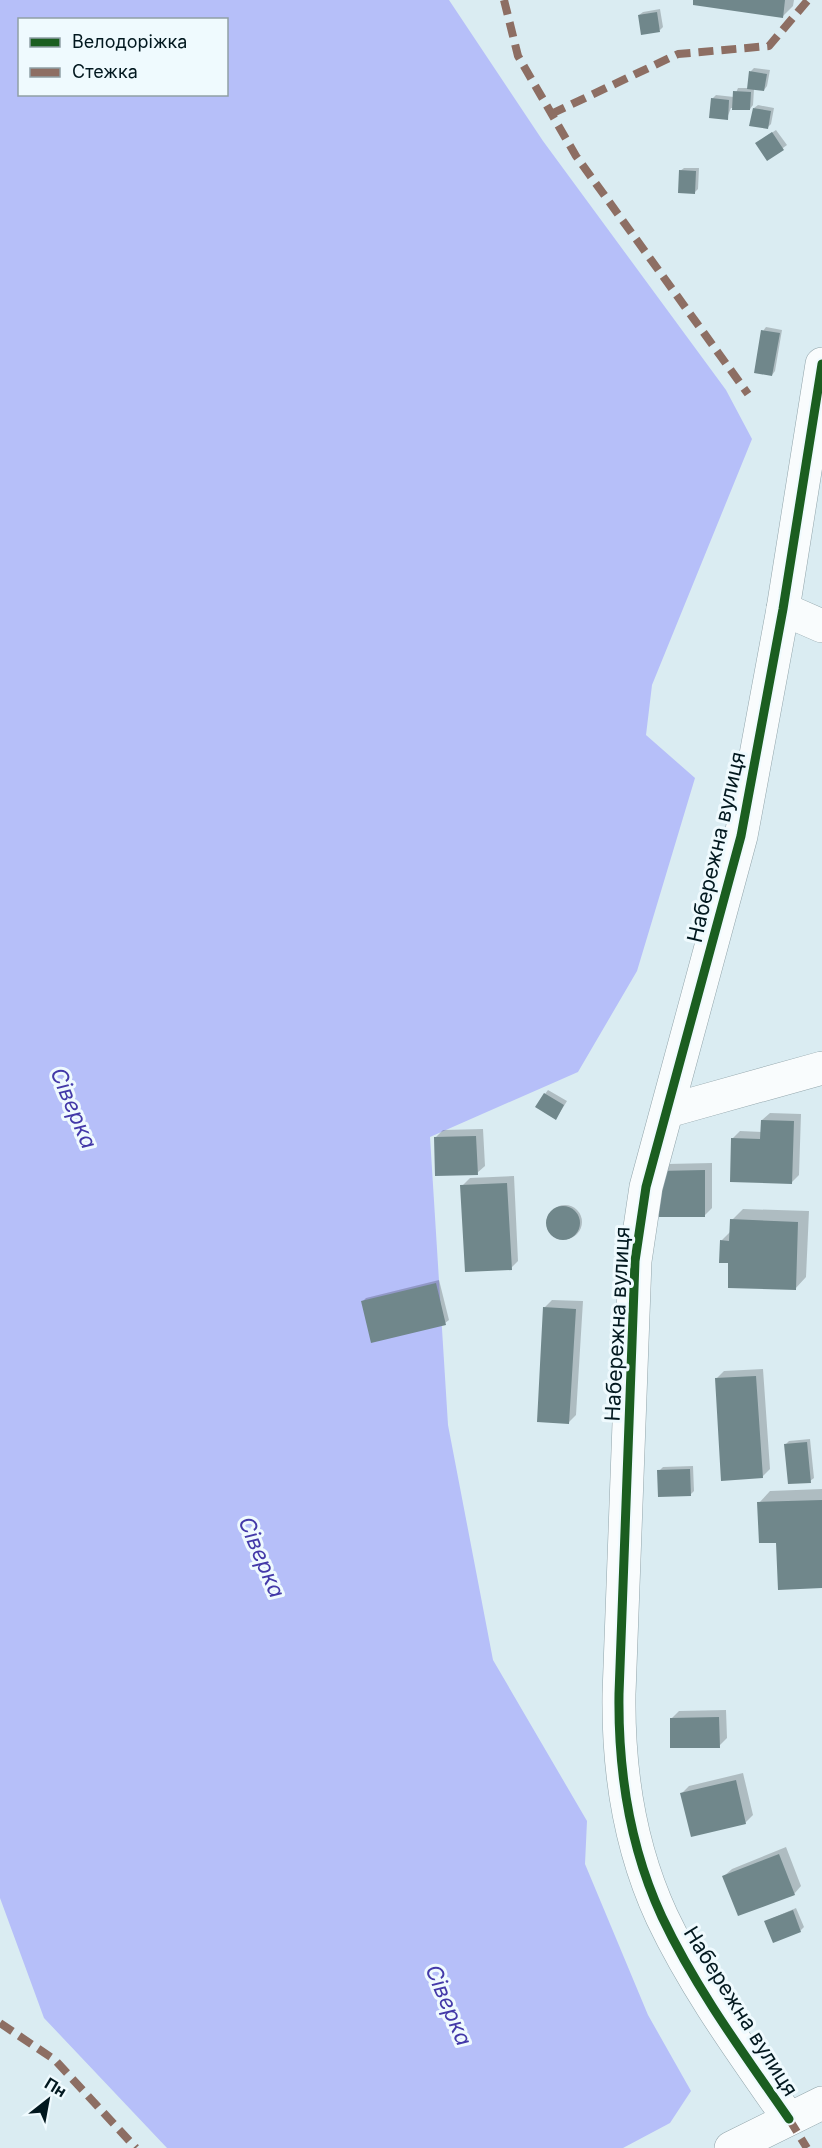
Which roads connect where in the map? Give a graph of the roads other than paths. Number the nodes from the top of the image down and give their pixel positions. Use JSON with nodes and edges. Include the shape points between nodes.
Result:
{"nodes":[{"id":1,"x":822,"y":364,"type":"edge"},
{"id":2,"x":783,"y":609,"type":"junction"},
{"id":3,"x":822,"y":626,"type":"edge"},
{"id":4,"x":822,"y":1068,"type":"edge"},
{"id":5,"x":668,"y":1111,"type":"junction"},
{"id":6,"x":822,"y":2103,"type":"edge"},
{"id":7,"x":789,"y":2119,"type":"junction"},
{"id":8,"x":730,"y":2148,"type":"edge"}],
"edges":[{"from":1,"to":2,"type":"street","name":"Набережна вулиця"},
{"from":2,"to":3,"type":"street"},
{"from":2,"to":5,"type":"street","name":"Набережна вулиця","via":[[741,836]]},
{"from":4,"to":5,"type":"street"},
{"from":5,"to":7,"type":"street","name":"Набережна вулиця","via":[[646,1187],[635,1261],[618,1745],[628,1809],[644,1871],[662,1916],[697,1981]]},
{"from":6,"to":7,"type":"street"},
{"from":7,"to":8,"type":"street"}]}
